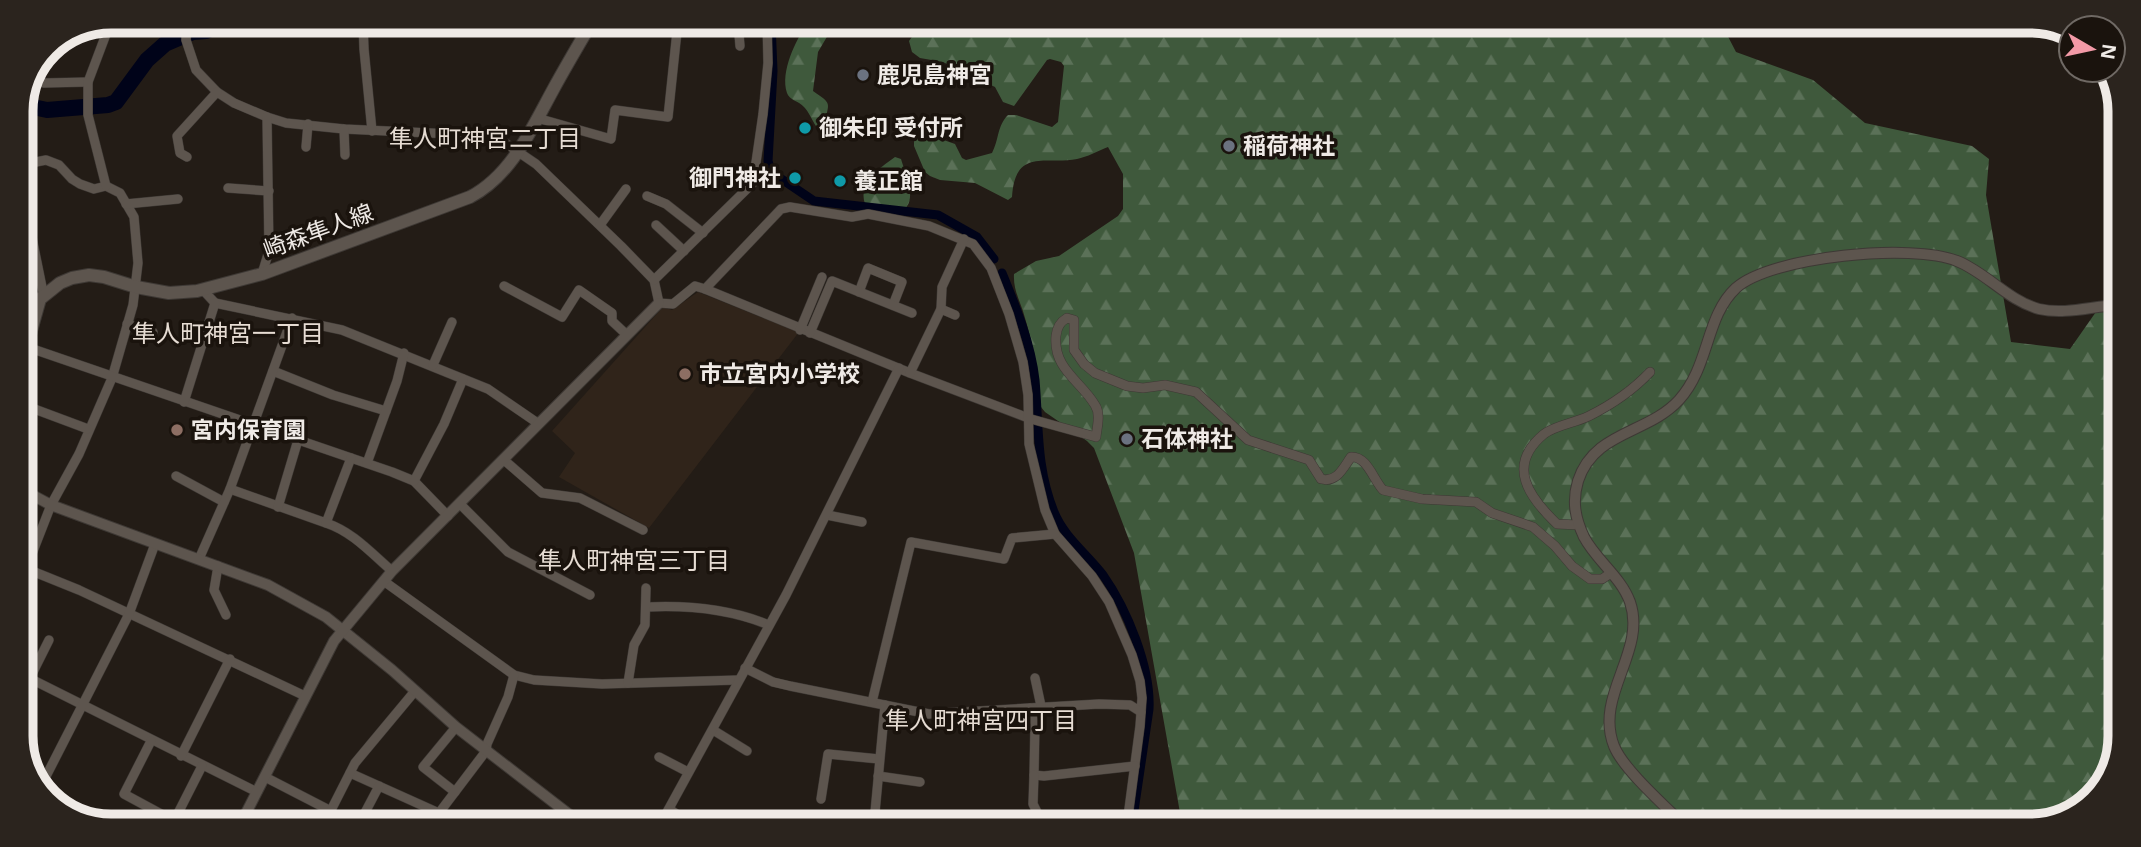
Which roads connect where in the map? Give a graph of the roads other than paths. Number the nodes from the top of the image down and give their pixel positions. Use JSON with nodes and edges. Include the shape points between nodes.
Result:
{"nodes":[{"id":1,"x":188,"y":33,"type":"edge"},
{"id":2,"x":363,"y":33,"type":"edge"},
{"id":3,"x":586,"y":33,"type":"edge"},
{"id":4,"x":677,"y":33,"type":"edge"},
{"id":5,"x":739,"y":33,"type":"edge"},
{"id":6,"x":765,"y":33,"type":"edge"},
{"id":7,"x":106,"y":34,"type":"edge"},
{"id":8,"x":740,"y":46,"type":"dead end"},
{"id":9,"x":39,"y":81,"type":"edge"},
{"id":10,"x":88,"y":82,"type":"junction"},
{"id":11,"x":217,"y":92,"type":"junction"},
{"id":12,"x":267,"y":117,"type":"junction"},
{"id":13,"x":537,"y":118,"type":"junction"},
{"id":14,"x":307,"y":124,"type":"junction"},
{"id":15,"x":344,"y":129,"type":"junction"},
{"id":16,"x":372,"y":131,"type":"junction"},
{"id":17,"x":306,"y":147,"type":"dead end"},
{"id":18,"x":518,"y":151,"type":"junction"},
{"id":19,"x":345,"y":155,"type":"dead end"},
{"id":20,"x":187,"y":157,"type":"dead end"},
{"id":21,"x":33,"y":163,"type":"edge"},
{"id":22,"x":106,"y":186,"type":"junction"},
{"id":23,"x":228,"y":188,"type":"dead end"},
{"id":24,"x":626,"y":189,"type":"dead end"},
{"id":25,"x":269,"y":191,"type":"junction"},
{"id":26,"x":647,"y":196,"type":"dead end"},
{"id":27,"x":178,"y":199,"type":"dead end"},
{"id":28,"x":126,"y":204,"type":"junction"},
{"id":29,"x":600,"y":225,"type":"junction"},
{"id":30,"x":656,"y":225,"type":"dead end"},
{"id":31,"x":703,"y":233,"type":"junction"},
{"id":32,"x":964,"y":239,"type":"junction"},
{"id":33,"x":33,"y":243,"type":"edge"},
{"id":34,"x":684,"y":251,"type":"junction"},
{"id":35,"x":262,"y":274,"type":"junction"},
{"id":36,"x":822,"y":277,"type":"dead end"},
{"id":37,"x":654,"y":280,"type":"junction"},
{"id":38,"x":504,"y":286,"type":"dead end"},
{"id":39,"x":136,"y":287,"type":"junction"},
{"id":40,"x":705,"y":289,"type":"junction"},
{"id":41,"x":203,"y":290,"type":"junction"},
{"id":42,"x":859,"y":292,"type":"junction"},
{"id":43,"x":44,"y":297,"type":"junction"},
{"id":44,"x":215,"y":303,"type":"junction"},
{"id":45,"x":659,"y":303,"type":"junction"},
{"id":46,"x":893,"y":305,"type":"junction"},
{"id":47,"x":2108,"y":306,"type":"edge"},
{"id":48,"x":941,"y":309,"type":"junction"},
{"id":49,"x":912,"y":313,"type":"dead end"},
{"id":50,"x":955,"y":315,"type":"dead end"},
{"id":51,"x":292,"y":318,"type":"junction"},
{"id":52,"x":452,"y":322,"type":"dead end"},
{"id":53,"x":33,"y":323,"type":"edge"},
{"id":54,"x":127,"y":324,"type":"junction"},
{"id":55,"x":800,"y":330,"type":"junction"},
{"id":56,"x":153,"y":332,"type":"dead end"},
{"id":57,"x":810,"y":333,"type":"junction"},
{"id":58,"x":627,"y":335,"type":"junction"},
{"id":59,"x":33,"y":349,"type":"edge"},
{"id":60,"x":404,"y":354,"type":"junction"},
{"id":61,"x":433,"y":365,"type":"junction"},
{"id":62,"x":899,"y":368,"type":"junction"},
{"id":63,"x":273,"y":371,"type":"junction"},
{"id":64,"x":1650,"y":372,"type":"dead end"},
{"id":65,"x":910,"y":373,"type":"junction"},
{"id":66,"x":112,"y":378,"type":"junction"},
{"id":67,"x":463,"y":379,"type":"junction"},
{"id":68,"x":184,"y":402,"type":"junction"},
{"id":69,"x":33,"y":408,"type":"edge"},
{"id":70,"x":386,"y":411,"type":"junction"},
{"id":71,"x":1029,"y":418,"type":"junction"},
{"id":72,"x":539,"y":424,"type":"junction"},
{"id":73,"x":254,"y":425,"type":"junction"},
{"id":74,"x":89,"y":429,"type":"junction"},
{"id":75,"x":298,"y":440,"type":"junction"},
{"id":76,"x":351,"y":458,"type":"junction"},
{"id":77,"x":504,"y":460,"type":"junction"},
{"id":78,"x":367,"y":463,"type":"junction"},
{"id":79,"x":176,"y":476,"type":"dead end"},
{"id":80,"x":414,"y":481,"type":"junction"},
{"id":81,"x":230,"y":489,"type":"junction"},
{"id":82,"x":33,"y":495,"type":"edge"},
{"id":83,"x":224,"y":502,"type":"junction"},
{"id":84,"x":460,"y":504,"type":"junction"},
{"id":85,"x":51,"y":505,"type":"junction"},
{"id":86,"x":278,"y":507,"type":"junction"},
{"id":87,"x":827,"y":515,"type":"junction"},
{"id":88,"x":448,"y":516,"type":"junction"},
{"id":89,"x":862,"y":522,"type":"dead end"},
{"id":90,"x":327,"y":523,"type":"junction"},
{"id":91,"x":1579,"y":525,"type":"junction"},
{"id":92,"x":643,"y":530,"type":"dead end"},
{"id":93,"x":1055,"y":534,"type":"junction"},
{"id":94,"x":155,"y":544,"type":"junction"},
{"id":95,"x":33,"y":553,"type":"edge"},
{"id":96,"x":199,"y":559,"type":"junction"},
{"id":97,"x":218,"y":566,"type":"junction"},
{"id":98,"x":33,"y":571,"type":"edge"},
{"id":99,"x":392,"y":572,"type":"junction"},
{"id":100,"x":1611,"y":573,"type":"junction"},
{"id":101,"x":385,"y":582,"type":"junction"},
{"id":102,"x":646,"y":588,"type":"dead end"},
{"id":103,"x":590,"y":595,"type":"dead end"},
{"id":104,"x":647,"y":607,"type":"junction"},
{"id":105,"x":129,"y":614,"type":"junction"},
{"id":106,"x":226,"y":615,"type":"dead end"},
{"id":107,"x":769,"y":625,"type":"junction"},
{"id":108,"x":343,"y":629,"type":"junction"},
{"id":109,"x":49,"y":639,"type":"dead end"},
{"id":110,"x":230,"y":659,"type":"junction"},
{"id":111,"x":33,"y":665,"type":"edge"},
{"id":112,"x":745,"y":668,"type":"junction"},
{"id":113,"x":514,"y":675,"type":"junction"},
{"id":114,"x":1035,"y":678,"type":"dead end"},
{"id":115,"x":33,"y":680,"type":"edge"},
{"id":116,"x":738,"y":680,"type":"junction"},
{"id":117,"x":628,"y":683,"type":"junction"},
{"id":118,"x":415,"y":691,"type":"junction"},
{"id":119,"x":305,"y":696,"type":"junction"},
{"id":120,"x":872,"y":702,"type":"junction"},
{"id":121,"x":886,"y":705,"type":"junction"},
{"id":122,"x":82,"y":706,"type":"junction"},
{"id":123,"x":1041,"y":706,"type":"junction"},
{"id":124,"x":1030,"y":708,"type":"junction"},
{"id":125,"x":1141,"y":712,"type":"junction"},
{"id":126,"x":457,"y":727,"type":"junction"},
{"id":127,"x":713,"y":730,"type":"junction"},
{"id":128,"x":151,"y":741,"type":"junction"},
{"id":129,"x":486,"y":751,"type":"junction"},
{"id":130,"x":747,"y":751,"type":"dead end"},
{"id":131,"x":181,"y":756,"type":"junction"},
{"id":132,"x":659,"y":757,"type":"dead end"},
{"id":133,"x":879,"y":759,"type":"junction"},
{"id":134,"x":202,"y":766,"type":"junction"},
{"id":135,"x":1135,"y":766,"type":"junction"},
{"id":136,"x":688,"y":772,"type":"junction"},
{"id":137,"x":351,"y":773,"type":"junction"},
{"id":138,"x":1034,"y":775,"type":"junction"},
{"id":139,"x":878,"y":776,"type":"junction"},
{"id":140,"x":45,"y":777,"type":"edge"},
{"id":141,"x":264,"y":777,"type":"junction"},
{"id":142,"x":920,"y":782,"type":"dead end"},
{"id":143,"x":379,"y":786,"type":"junction"},
{"id":144,"x":257,"y":792,"type":"junction"},
{"id":145,"x":456,"y":792,"type":"junction"},
{"id":146,"x":821,"y":799,"type":"dead end"},
{"id":147,"x":669,"y":809,"type":"junction"},
{"id":148,"x":331,"y":811,"type":"junction"},
{"id":149,"x":161,"y":814,"type":"edge"},
{"id":150,"x":178,"y":814,"type":"edge"},
{"id":151,"x":246,"y":814,"type":"edge"},
{"id":152,"x":329,"y":814,"type":"edge"},
{"id":153,"x":364,"y":814,"type":"edge"},
{"id":154,"x":431,"y":814,"type":"edge"},
{"id":155,"x":439,"y":814,"type":"edge"},
{"id":156,"x":569,"y":814,"type":"edge"},
{"id":157,"x":666,"y":814,"type":"edge"},
{"id":158,"x":676,"y":814,"type":"edge"},
{"id":159,"x":875,"y":814,"type":"edge"},
{"id":160,"x":1038,"y":814,"type":"edge"},
{"id":161,"x":1128,"y":814,"type":"edge"},
{"id":162,"x":1673,"y":814,"type":"edge"}],
"edges":[{"from":1,"to":11,"type":"street","via":[[197,70]]},
{"from":2,"to":16,"type":"street"},
{"from":3,"to":13,"type":"main road","name":"崎森隼人線"},
{"from":4,"to":13,"type":"street","via":[[668,117],[615,110],[611,139]]},
{"from":5,"to":8,"type":"street"},
{"from":6,"to":31,"type":"street","via":[[768,63],[754,179]]},
{"from":7,"to":10,"type":"street"},
{"from":9,"to":10,"type":"street"},
{"from":10,"to":22,"type":"street","via":[[88,115]]},
{"from":11,"to":12,"type":"street"},
{"from":11,"to":20,"type":"street","via":[[177,136],[180,153]]},
{"from":12,"to":14,"type":"street"},
{"from":12,"to":25,"type":"street"},
{"from":13,"to":18,"type":"main road","name":"崎森隼人線"},
{"from":14,"to":15,"type":"street"},
{"from":14,"to":17,"type":"street"},
{"from":15,"to":16,"type":"street"},
{"from":15,"to":19,"type":"street"},
{"from":16,"to":18,"type":"street","via":[[489,135]]},
{"from":18,"to":29,"type":"street"},
{"from":18,"to":35,"type":"main road","name":"崎森隼人線","via":[[491,184],[470,197]]},
{"from":21,"to":22,"type":"street","via":[[46,160],[59,165],[72,179],[94,189]]},
{"from":22,"to":28,"type":"street","via":[[120,193]]},
{"from":23,"to":25,"type":"street"},
{"from":24,"to":29,"type":"street"},
{"from":25,"to":35,"type":"street","via":[[269,251]]},
{"from":26,"to":31,"type":"street","via":[[666,204]]},
{"from":27,"to":28,"type":"street"},
{"from":28,"to":39,"type":"street","via":[[134,218],[137,241]]},
{"from":29,"to":37,"type":"street"},
{"from":30,"to":34,"type":"street"},
{"from":31,"to":34,"type":"street"},
{"from":32,"to":40,"type":"street","via":[[929,226],[868,214],[852,217],[790,206],[781,209]]},
{"from":32,"to":48,"type":"street","via":[[942,287]]},
{"from":32,"to":71,"type":"street","via":[[978,248],[987,262],[1009,314],[1026,377]]},
{"from":33,"to":43,"type":"street"},
{"from":34,"to":37,"type":"street"},
{"from":35,"to":41,"type":"main road","name":"崎森隼人線"},
{"from":36,"to":55,"type":"street"},
{"from":37,"to":45,"type":"street"},
{"from":38,"to":58,"type":"street","via":[[562,317],[579,290],[612,313],[612,321]]},
{"from":39,"to":41,"type":"main road","name":"崎森隼人線","via":[[169,293]]},
{"from":39,"to":43,"type":"main road","name":"崎森隼人線","via":[[89,275],[60,283]]},
{"from":39,"to":54,"type":"street"},
{"from":40,"to":45,"type":"street","via":[[695,286],[673,304]]},
{"from":40,"to":55,"type":"street"},
{"from":41,"to":44,"type":"street"},
{"from":42,"to":46,"type":"street"},
{"from":42,"to":46,"type":"street","via":[[868,268],[902,282]]},
{"from":42,"to":57,"type":"street","via":[[832,281]]},
{"from":43,"to":53,"type":"main road"},
{"from":44,"to":51,"type":"street"},
{"from":44,"to":68,"type":"street"},
{"from":45,"to":58,"type":"street"},
{"from":46,"to":49,"type":"street"},
{"from":47,"to":91,"type":"street","via":[[2067,312],[2037,308],[2009,296],[1974,269],[1924,253],[1816,260],[1749,278],[1726,298],[1700,368],[1676,403],[1604,445],[1586,461],[1573,497]]},
{"from":48,"to":50,"type":"street"},
{"from":48,"to":65,"type":"street"},
{"from":51,"to":60,"type":"street","via":[[342,330]]},
{"from":51,"to":63,"type":"street"},
{"from":52,"to":61,"type":"street"},
{"from":54,"to":56,"type":"street"},
{"from":54,"to":66,"type":"street"},
{"from":55,"to":57,"type":"street"},
{"from":57,"to":62,"type":"street"},
{"from":58,"to":72,"type":"street"},
{"from":59,"to":66,"type":"street"},
{"from":60,"to":61,"type":"street"},
{"from":60,"to":70,"type":"street"},
{"from":61,"to":67,"type":"street"},
{"from":62,"to":65,"type":"street"},
{"from":62,"to":87,"type":"street"},
{"from":63,"to":70,"type":"street"},
{"from":63,"to":73,"type":"street"},
{"from":64,"to":91,"type":"street","via":[[1631,390],[1588,416],[1546,432],[1532,447],[1524,467],[1526,486],[1536,504],[1557,524]]},
{"from":65,"to":71,"type":"street"},
{"from":66,"to":68,"type":"street"},
{"from":66,"to":74,"type":"street"},
{"from":67,"to":72,"type":"street","via":[[488,389]]},
{"from":67,"to":80,"type":"street"},
{"from":68,"to":73,"type":"street"},
{"from":69,"to":74,"type":"street"},
{"from":70,"to":78,"type":"street"},
{"from":71,"to":93,"type":"street","via":[[1028,443]]},
{"from":71,"to":100,"type":"street","via":[[1096,437],[1096,406],[1058,357],[1057,330],[1067,318],[1074,320],[1073,350],[1095,373],[1127,386],[1165,385],[1195,392],[1248,440],[1309,460],[1321,479],[1334,479],[1351,457],[1357,456],[1383,490],[1422,499],[1476,502],[1492,513],[1533,527],[1590,579]]},
{"from":72,"to":77,"type":"street"},
{"from":73,"to":75,"type":"street"},
{"from":73,"to":81,"type":"street"},
{"from":74,"to":85,"type":"street"},
{"from":75,"to":76,"type":"street"},
{"from":75,"to":86,"type":"street"},
{"from":76,"to":78,"type":"street"},
{"from":76,"to":90,"type":"street"},
{"from":77,"to":84,"type":"street"},
{"from":77,"to":92,"type":"street","via":[[542,493],[580,498]]},
{"from":78,"to":80,"type":"street"},
{"from":79,"to":83,"type":"street"},
{"from":80,"to":88,"type":"street"},
{"from":81,"to":83,"type":"street"},
{"from":81,"to":86,"type":"street"},
{"from":82,"to":85,"type":"street"},
{"from":83,"to":96,"type":"street"},
{"from":84,"to":88,"type":"street"},
{"from":84,"to":103,"type":"street","via":[[508,552]]},
{"from":85,"to":94,"type":"street"},
{"from":85,"to":95,"type":"street"},
{"from":86,"to":90,"type":"street"},
{"from":87,"to":89,"type":"street"},
{"from":87,"to":107,"type":"street"},
{"from":88,"to":99,"type":"street"},
{"from":90,"to":99,"type":"street","via":[[352,536]]},
{"from":91,"to":100,"type":"street"},
{"from":93,"to":120,"type":"street","via":[[1012,538],[1004,559],[911,542]]},
{"from":93,"to":125,"type":"street","via":[[1109,602],[1136,668]]},
{"from":94,"to":96,"type":"street"},
{"from":94,"to":105,"type":"street"},
{"from":96,"to":97,"type":"street"},
{"from":97,"to":106,"type":"street","via":[[214,590]]},
{"from":97,"to":108,"type":"street","via":[[268,585]]},
{"from":98,"to":105,"type":"street"},
{"from":99,"to":101,"type":"street"},
{"from":100,"to":162,"type":"street","via":[[1628,595],[1634,633],[1612,697],[1614,747]]},
{"from":101,"to":108,"type":"street"},
{"from":101,"to":113,"type":"street"},
{"from":102,"to":104,"type":"street"},
{"from":104,"to":107,"type":"street","via":[[718,610]]},
{"from":104,"to":117,"type":"street"},
{"from":105,"to":110,"type":"street"},
{"from":105,"to":122,"type":"street"},
{"from":107,"to":112,"type":"street"},
{"from":108,"to":118,"type":"street"},
{"from":108,"to":119,"type":"street"},
{"from":109,"to":111,"type":"street"},
{"from":110,"to":119,"type":"street"},
{"from":110,"to":131,"type":"street"},
{"from":112,"to":116,"type":"street"},
{"from":112,"to":120,"type":"street","via":[[790,687]]},
{"from":113,"to":117,"type":"street","via":[[534,680]]},
{"from":113,"to":129,"type":"street"},
{"from":114,"to":123,"type":"street"},
{"from":115,"to":122,"type":"street"},
{"from":116,"to":117,"type":"street"},
{"from":116,"to":127,"type":"street"},
{"from":118,"to":126,"type":"street"},
{"from":118,"to":137,"type":"street"},
{"from":119,"to":141,"type":"street"},
{"from":120,"to":121,"type":"street"},
{"from":121,"to":124,"type":"street","via":[[929,714]]},
{"from":121,"to":133,"type":"street"},
{"from":122,"to":128,"type":"street"},
{"from":122,"to":140,"type":"street"},
{"from":123,"to":124,"type":"street"},
{"from":123,"to":125,"type":"street","via":[[1122,704]]},
{"from":124,"to":138,"type":"street","via":[[1035,724]]},
{"from":125,"to":135,"type":"street"},
{"from":126,"to":129,"type":"street"},
{"from":126,"to":145,"type":"street","via":[[423,767]]},
{"from":127,"to":130,"type":"street"},
{"from":127,"to":136,"type":"street"},
{"from":128,"to":131,"type":"street"},
{"from":128,"to":149,"type":"street","via":[[124,794]]},
{"from":129,"to":145,"type":"street"},
{"from":129,"to":156,"type":"street"},
{"from":131,"to":134,"type":"street"},
{"from":132,"to":136,"type":"street"},
{"from":133,"to":139,"type":"street"},
{"from":133,"to":146,"type":"street","via":[[828,754]]},
{"from":134,"to":144,"type":"street"},
{"from":134,"to":150,"type":"street"},
{"from":135,"to":138,"type":"street"},
{"from":135,"to":161,"type":"street"},
{"from":136,"to":147,"type":"street"},
{"from":137,"to":143,"type":"street"},
{"from":137,"to":148,"type":"street"},
{"from":138,"to":160,"type":"street","via":[[1033,804]]},
{"from":139,"to":142,"type":"street"},
{"from":139,"to":159,"type":"street"},
{"from":141,"to":144,"type":"street"},
{"from":141,"to":148,"type":"street"},
{"from":143,"to":153,"type":"street"},
{"from":143,"to":154,"type":"street"},
{"from":144,"to":151,"type":"street"},
{"from":145,"to":155,"type":"street"},
{"from":147,"to":157,"type":"street"},
{"from":147,"to":158,"type":"street"},
{"from":148,"to":152,"type":"street"}]}
